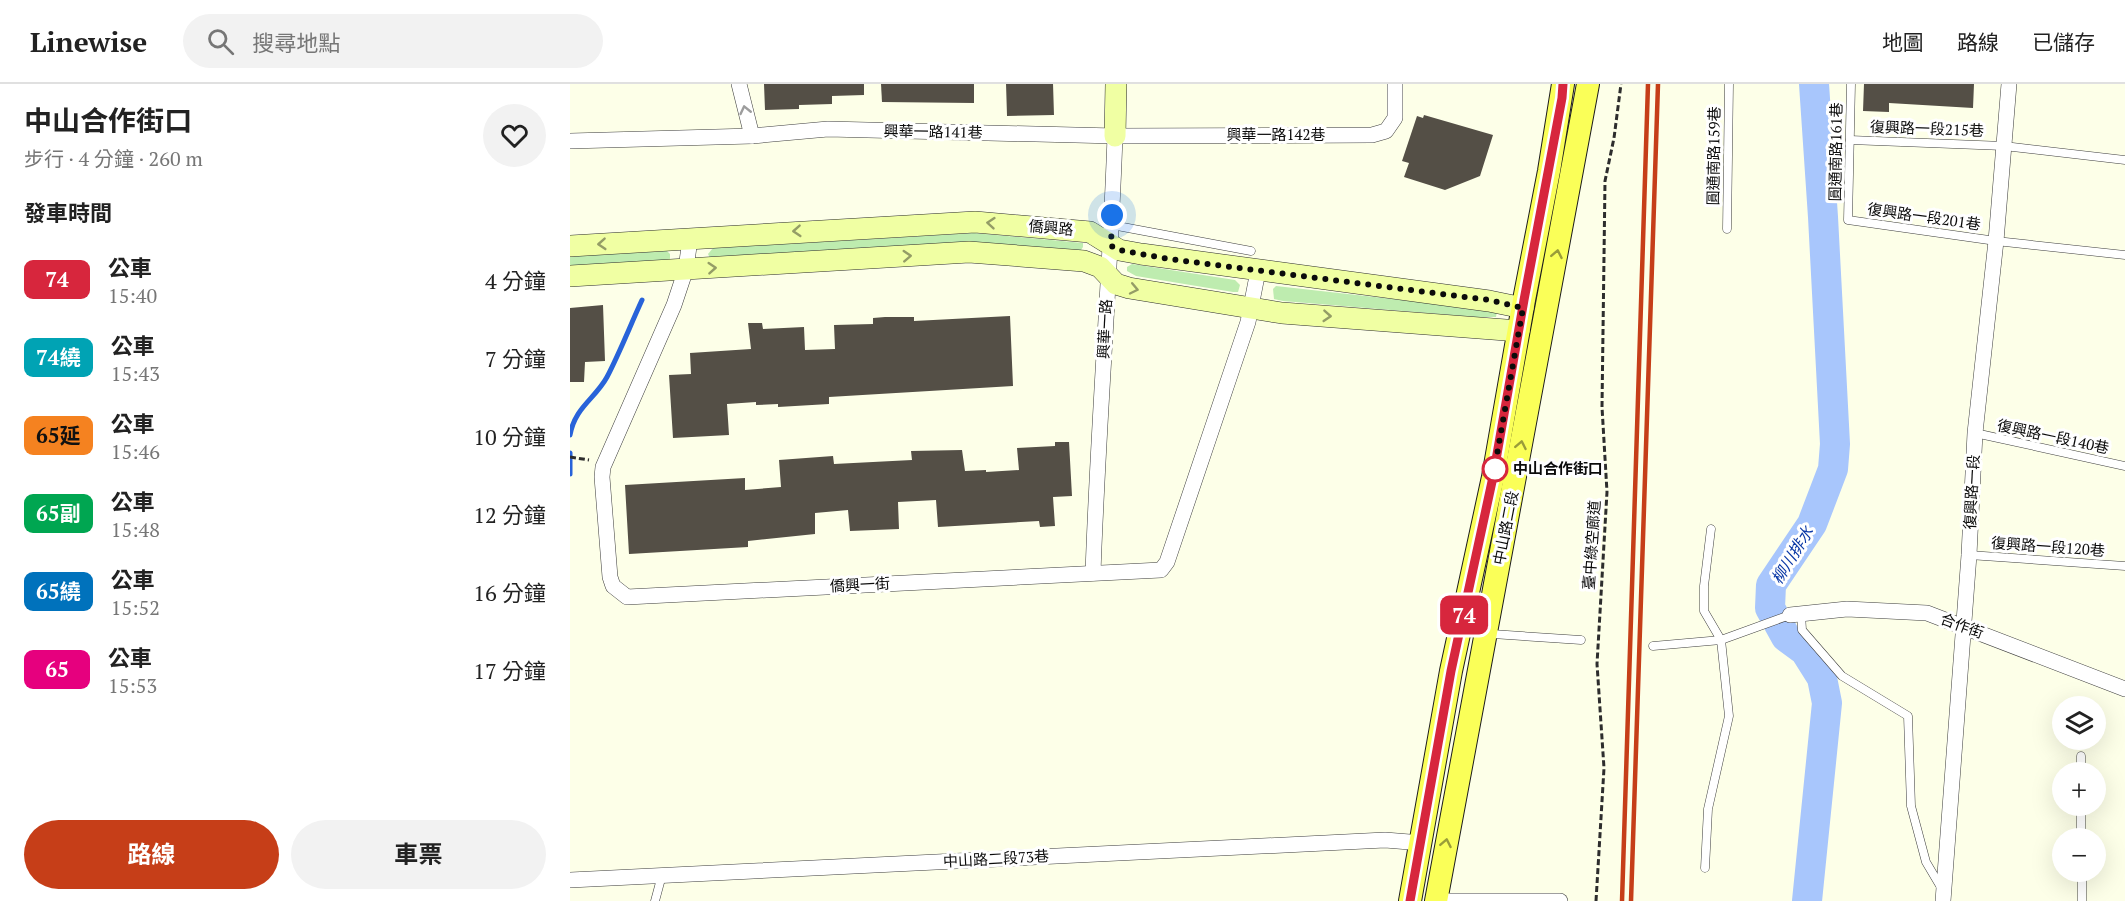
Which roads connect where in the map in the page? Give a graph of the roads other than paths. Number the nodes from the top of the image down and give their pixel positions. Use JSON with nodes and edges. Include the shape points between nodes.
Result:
{"nodes":[{"id":1,"x":739,"y":84,"type":"edge"},
{"id":2,"x":1116,"y":84,"type":"edge"},
{"id":3,"x":1395,"y":84,"type":"edge"},
{"id":4,"x":1563,"y":84,"type":"edge"},
{"id":5,"x":1588,"y":84,"type":"edge"},
{"id":6,"x":1729,"y":84,"type":"edge"},
{"id":7,"x":1851,"y":84,"type":"edge"},
{"id":8,"x":2009,"y":84,"type":"edge"},
{"id":9,"x":752,"y":136,"type":"junction"},
{"id":10,"x":1115,"y":136,"type":"junction"},
{"id":11,"x":1850,"y":140,"type":"junction"},
{"id":12,"x":570,"y":141,"type":"edge"},
{"id":13,"x":2004,"y":146,"type":"junction"},
{"id":14,"x":2125,"y":160,"type":"edge"},
{"id":15,"x":1848,"y":220,"type":"joint"},
{"id":16,"x":1727,"y":229,"type":"dead end"},
{"id":17,"x":1111,"y":235,"type":"junction"},
{"id":18,"x":690,"y":238,"type":"junction"},
{"id":19,"x":1996,"y":241,"type":"junction"},
{"id":20,"x":570,"y":246,"type":"edge"},
{"id":21,"x":1251,"y":251,"type":"dead end"},
{"id":22,"x":2125,"y":255,"type":"edge"},
{"id":23,"x":686,"y":269,"type":"junction"},
{"id":24,"x":1258,"y":271,"type":"junction"},
{"id":25,"x":1108,"y":275,"type":"junction"},
{"id":26,"x":570,"y":276,"type":"edge"},
{"id":27,"x":1523,"y":308,"type":"junction"},
{"id":28,"x":1251,"y":309,"type":"junction"},
{"id":29,"x":1519,"y":331,"type":"junction"},
{"id":30,"x":1975,"y":433,"type":"junction"},
{"id":31,"x":2125,"y":466,"type":"edge"},
{"id":32,"x":1711,"y":529,"type":"dead end"},
{"id":33,"x":1969,"y":555,"type":"junction"},
{"id":34,"x":2125,"y":566,"type":"edge"},
{"id":35,"x":1093,"y":573,"type":"junction"},
{"id":36,"x":1796,"y":614,"type":"junction"},
{"id":37,"x":1963,"y":625,"type":"junction"},
{"id":38,"x":1461,"y":632,"type":"junction"},
{"id":39,"x":1486,"y":633,"type":"junction"},
{"id":40,"x":1581,"y":640,"type":"dead end"},
{"id":41,"x":1721,"y":640,"type":"junction"},
{"id":42,"x":1653,"y":646,"type":"dead end"},
{"id":43,"x":2125,"y":690,"type":"edge"},
{"id":44,"x":2080,"y":756,"type":"dead end"},
{"id":45,"x":2080,"y":762,"type":"edge"},
{"id":46,"x":1422,"y":843,"type":"junction"},
{"id":47,"x":1705,"y":868,"type":"dead end"},
{"id":48,"x":662,"y":875,"type":"junction"},
{"id":49,"x":570,"y":880,"type":"edge"},
{"id":50,"x":2082,"y":882,"type":"edge"},
{"id":51,"x":1943,"y":897,"type":"edge"},
{"id":52,"x":655,"y":901,"type":"edge"},
{"id":53,"x":1410,"y":901,"type":"edge"},
{"id":54,"x":1436,"y":901,"type":"edge"},
{"id":55,"x":1560,"y":901,"type":"edge"},
{"id":56,"x":2082,"y":901,"type":"edge"}],
"edges":[{"from":9,"to":1,"type":"street","one_way":true},
{"from":2,"to":10,"type":"street","name":"興華一路"},
{"from":3,"to":10,"type":"street","name":"興華一路142巷","via":[[1395,118],[1386,131],[1372,135]]},
{"from":4,"to":27,"type":"main road","name":"中山路二段"},
{"from":39,"to":5,"type":"main road","name":"中山路二段","one_way":true},
{"from":6,"to":16,"type":"lane","name":"圓通南路159巷"},
{"from":7,"to":11,"type":"lane","name":"圓通南路161巷"},
{"from":8,"to":13,"type":"street","name":"復興路一段"},
{"from":9,"to":10,"type":"street","name":"興華一路141巷","via":[[828,129]]},
{"from":9,"to":12,"type":"street","name":"興華一路141巷"},
{"from":10,"to":17,"type":"street","name":"興華一路"},
{"from":11,"to":13,"type":"lane","name":"復興路一段215巷"},
{"from":11,"to":15,"type":"lane","name":"圓通南路161巷"},
{"from":13,"to":14,"type":"lane","name":"復興路一段215巷"},
{"from":13,"to":19,"type":"street","name":"復興路一段"},
{"from":15,"to":19,"type":"lane","name":"復興路一段201巷"},
{"from":17,"to":18,"type":"street","name":"僑興路","one_way":true,"via":[[975,222]]},
{"from":17,"to":21,"type":"lane"},
{"from":17,"to":24,"type":"street","name":"僑興路","via":[[1119,250]]},
{"from":17,"to":25,"type":"street","name":"興華一路"},
{"from":18,"to":20,"type":"street","name":"僑興路","one_way":true},
{"from":18,"to":23,"type":"street","name":"僑興一街"},
{"from":19,"to":22,"type":"lane","name":"復興路一段201巷"},
{"from":19,"to":30,"type":"street","name":"復興路一段"},
{"from":23,"to":25,"type":"street","name":"僑興路","one_way":true,"via":[[978,252],[1084,261]]},
{"from":23,"to":26,"type":"street","name":"僑興路"},
{"from":23,"to":35,"type":"street","name":"僑興一街","via":[[603,467],[610,576],[620,592],[627,597]]},
{"from":24,"to":27,"type":"street","name":"僑興路","via":[[1489,300]]},
{"from":24,"to":28,"type":"street","name":"僑興一街"},
{"from":25,"to":28,"type":"street","name":"僑興路","one_way":true,"via":[[1116,284],[1129,288]]},
{"from":25,"to":35,"type":"street","name":"興華一路"},
{"from":27,"to":29,"type":"main road","name":"中山路二段"},
{"from":28,"to":29,"type":"street","name":"僑興路","one_way":true},
{"from":28,"to":35,"type":"street","name":"僑興一街","via":[[1167,562],[1161,570]]},
{"from":29,"to":38,"type":"main road","name":"中山路二段"},
{"from":30,"to":31,"type":"lane","name":"復興路一段140巷"},
{"from":30,"to":33,"type":"street","name":"復興路一段"},
{"from":32,"to":41,"type":"lane","via":[[1704,611]]},
{"from":33,"to":34,"type":"lane","name":"復興路一段120巷"},
{"from":33,"to":37,"type":"street","name":"復興路一段"},
{"from":36,"to":37,"type":"street","name":"合作街","via":[[1847,609],[1927,613]]},
{"from":36,"to":41,"type":"lane"},
{"from":36,"to":51,"type":"lane","via":[[1802,630],[1842,676],[1908,716],[1911,806],[1926,862]]},
{"from":37,"to":43,"type":"street","name":"合作街"},
{"from":37,"to":51,"type":"street","name":"復興路一段"},
{"from":38,"to":39,"type":"lane"},
{"from":38,"to":46,"type":"main road","name":"中山路二段"},
{"from":39,"to":40,"type":"lane"},
{"from":54,"to":39,"type":"main road","name":"中山路二段","one_way":true},
{"from":41,"to":42,"type":"lane"},
{"from":41,"to":47,"type":"lane","via":[[1729,716],[1708,809]]},
{"from":44,"to":45,"type":"lane"},
{"from":46,"to":48,"type":"street","name":"中山路二段73巷","via":[[1385,840]]},
{"from":46,"to":53,"type":"main road","name":"中山路二段"},
{"from":48,"to":49,"type":"street","name":"中山路二段73巷"},
{"from":48,"to":52,"type":"lane"},
{"from":50,"to":56,"type":"lane"},
{"from":54,"to":55,"type":"street"}]}
